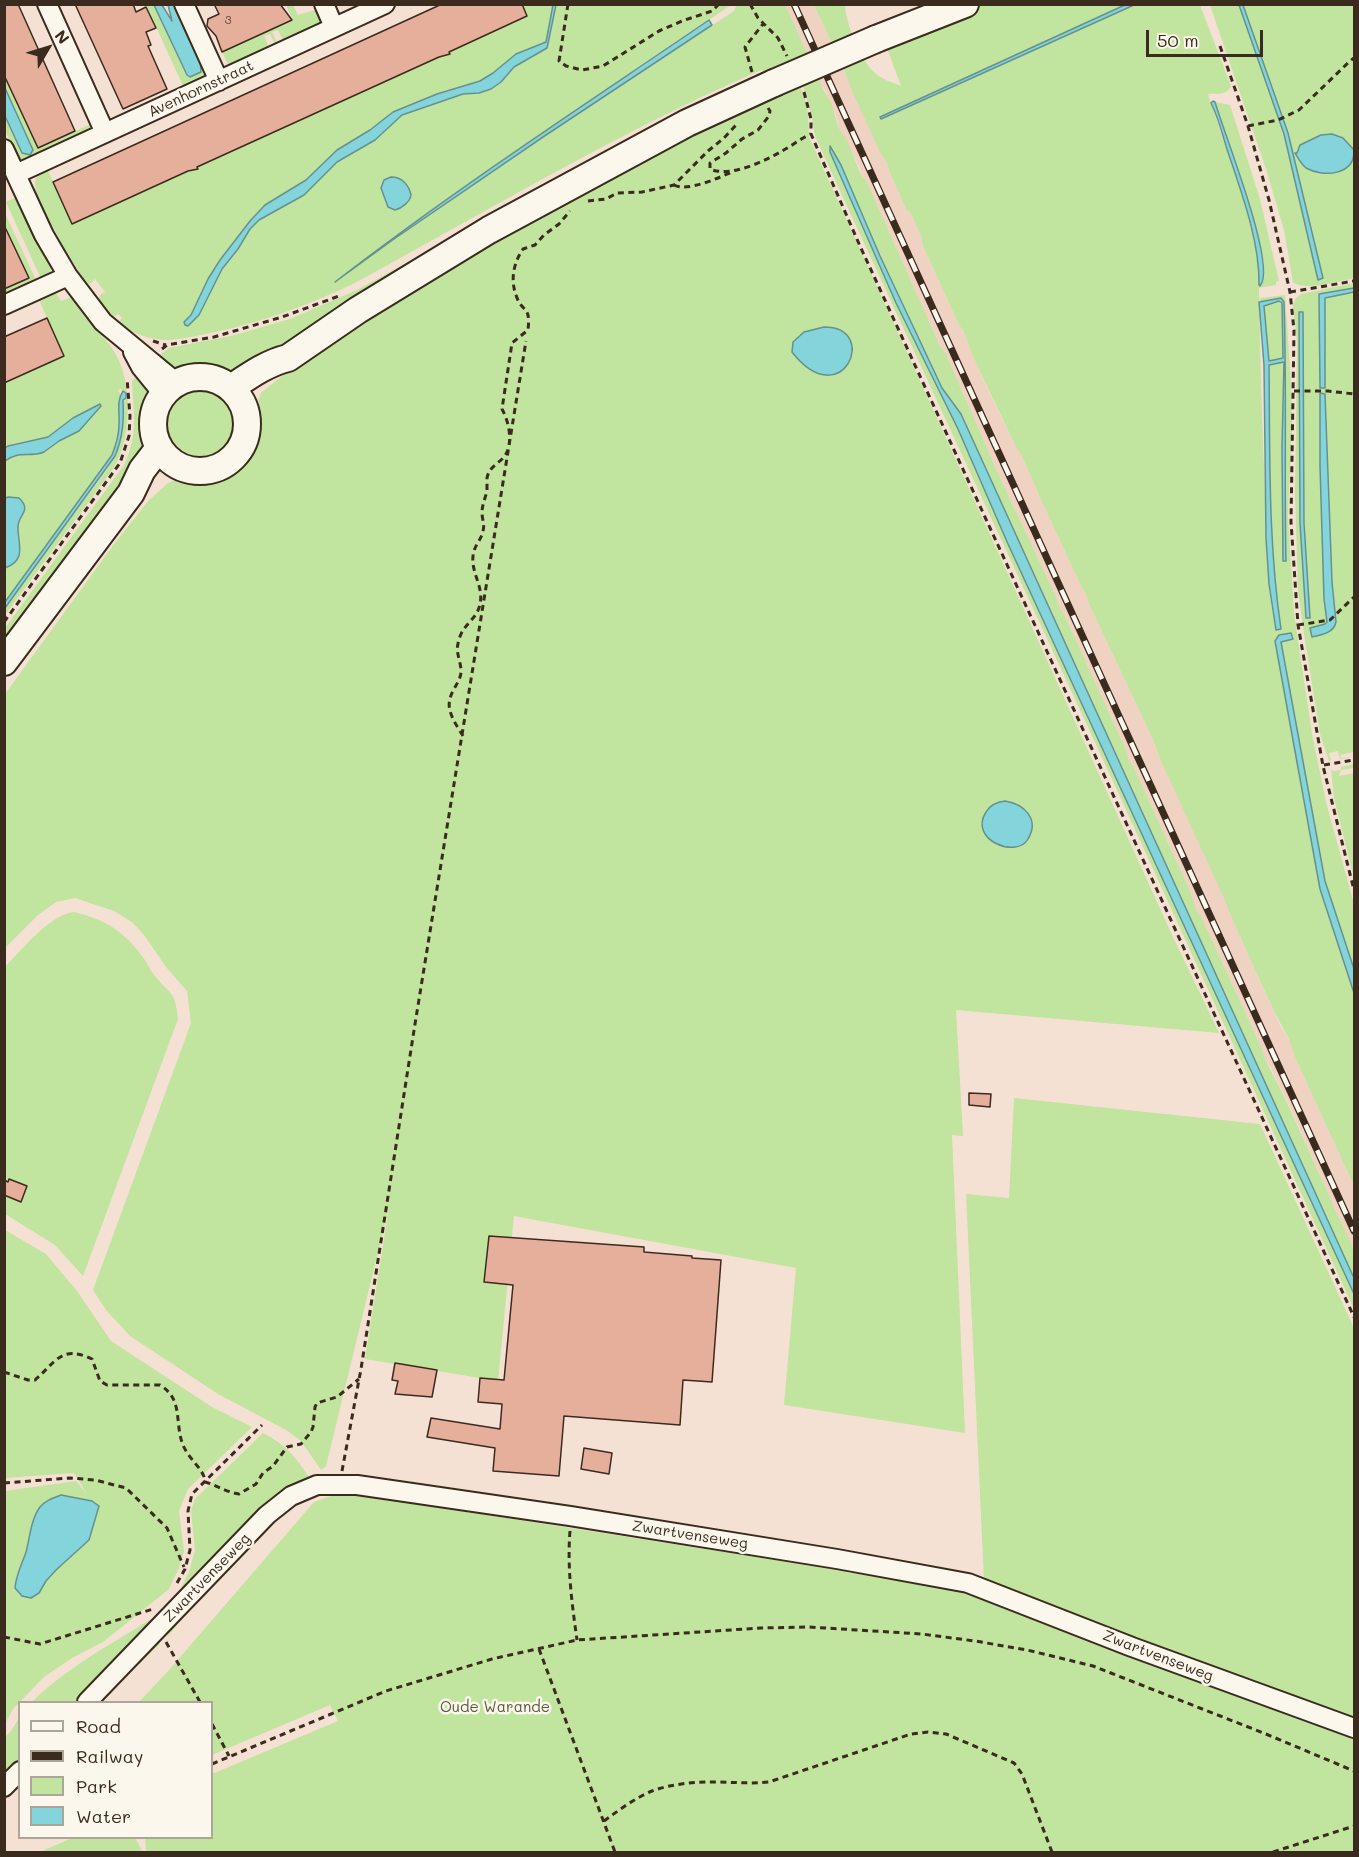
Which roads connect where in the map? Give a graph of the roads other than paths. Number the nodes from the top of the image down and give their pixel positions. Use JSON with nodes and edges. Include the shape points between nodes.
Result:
{"nodes":[{"id":1,"x":46,"y":4,"type":"edge"},
{"id":2,"x":184,"y":4,"type":"edge"},
{"id":3,"x":324,"y":4,"type":"edge"},
{"id":4,"x":385,"y":4,"type":"edge"},
{"id":5,"x":965,"y":4,"type":"edge"},
{"id":6,"x":334,"y":27,"type":"junction"},
{"id":7,"x":219,"y":81,"type":"junction"},
{"id":8,"x":105,"y":133,"type":"junction"},
{"id":9,"x":4,"y":149,"type":"edge"},
{"id":10,"x":16,"y":174,"type":"junction"},
{"id":11,"x":68,"y":276,"type":"junction"},
{"id":12,"x":4,"y":304,"type":"edge"},
{"id":13,"x":170,"y":389,"type":"junction"},
{"id":14,"x":237,"y":396,"type":"junction"},
{"id":15,"x":166,"y":454,"type":"junction"},
{"id":16,"x":4,"y":662,"type":"edge"},
{"id":17,"x":88,"y":1701,"type":"edge"},
{"id":18,"x":1354,"y":1728,"type":"edge"},
{"id":19,"x":18,"y":1773,"type":"edge"},
{"id":20,"x":4,"y":1787,"type":"edge"}],
"edges":[{"from":1,"to":8,"type":"street"},
{"from":2,"to":7,"type":"street"},
{"from":3,"to":6,"type":"street"},
{"from":4,"to":6,"type":"street","name":"Avenhornstraat"},
{"from":5,"to":14,"type":"main road","bridge":true,"via":[[687,123],[489,230],[358,310]]},
{"from":6,"to":7,"type":"street","name":"Avenhornstraat"},
{"from":7,"to":8,"type":"street","name":"Avenhornstraat"},
{"from":8,"to":10,"type":"street","name":"Avenhornstraat"},
{"from":9,"to":10,"type":"street"},
{"from":10,"to":11,"type":"street"},
{"from":11,"to":12,"type":"street"},
{"from":11,"to":13,"type":"street","via":[[103,322],[150,359]]},
{"from":13,"to":14,"type":"main road","via":[[190,378],[204,377],[218,380]]},
{"from":13,"to":15,"type":"main road","via":[[157,405],[153,419],[154,435]]},
{"from":14,"to":15,"type":"main road","via":[[247,422],[245,439],[224,465],[190,470]]},
{"from":15,"to":16,"type":"main road","via":[[151,480],[131,493]]},
{"from":17,"to":18,"type":"street","name":"Zwartvenseweg","via":[[267,1515],[291,1496],[317,1485],[340,1484],[570,1516],[968,1583]]},
{"from":19,"to":20,"type":"street"}]}
